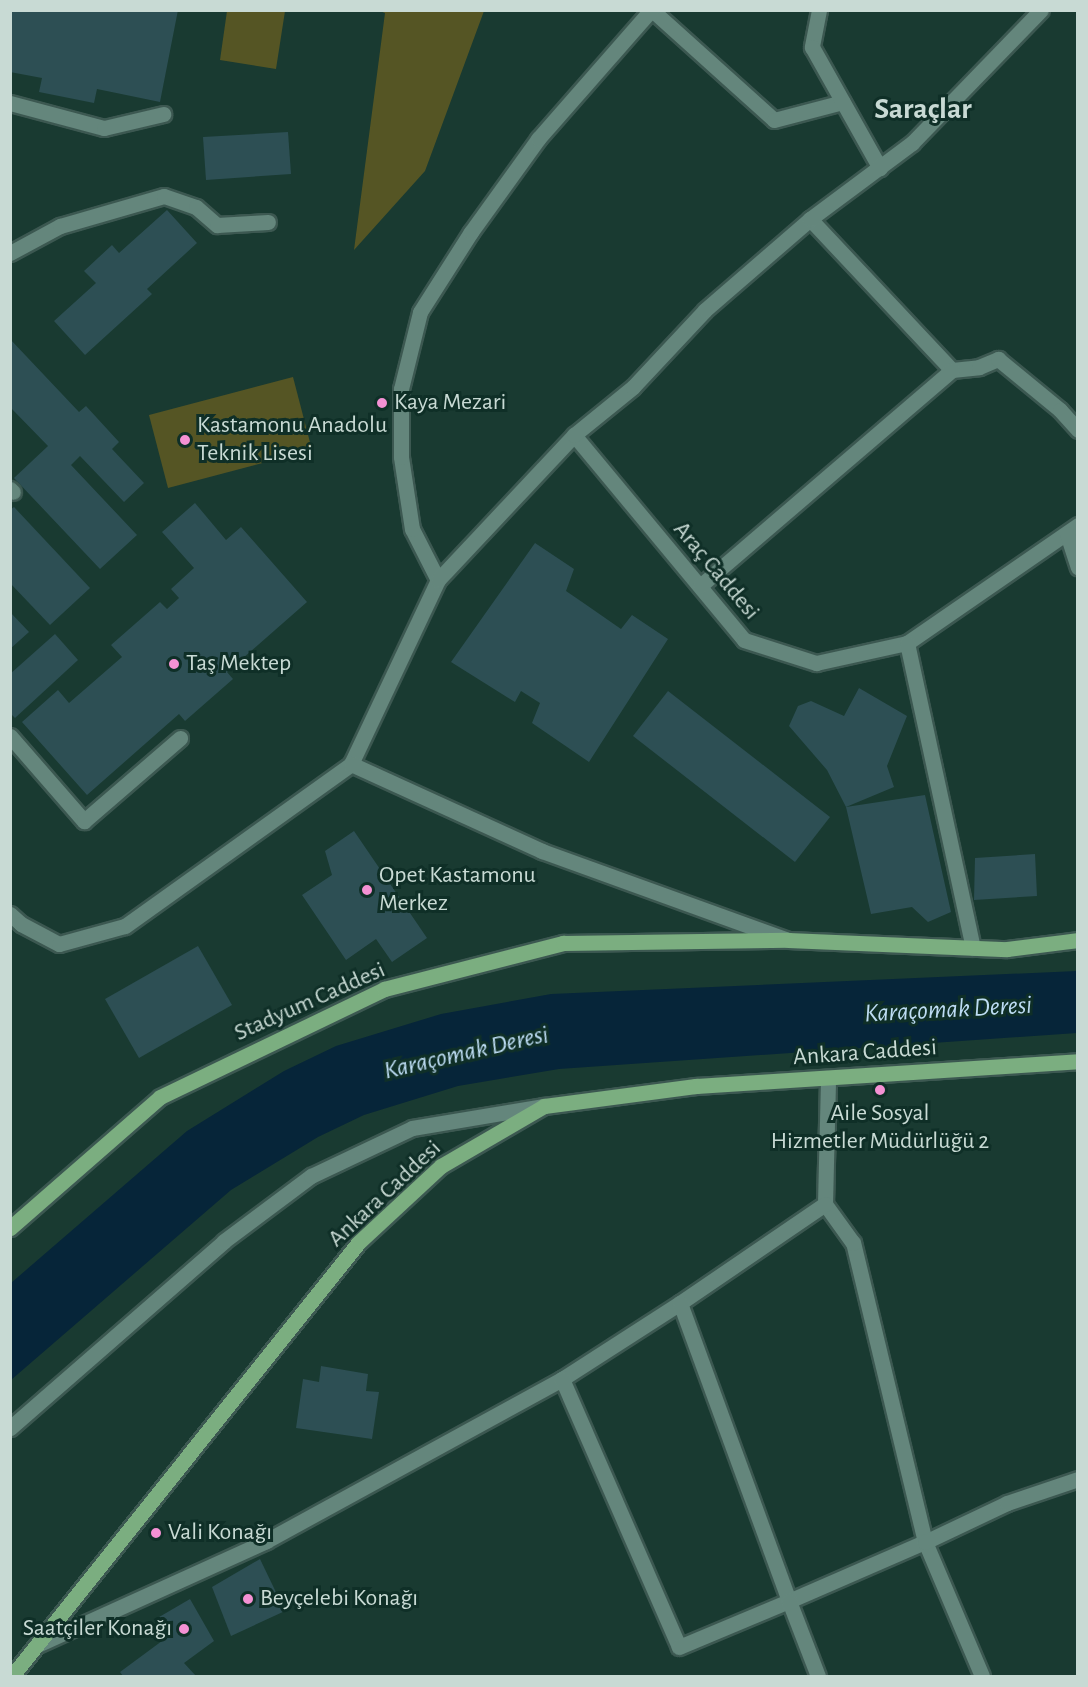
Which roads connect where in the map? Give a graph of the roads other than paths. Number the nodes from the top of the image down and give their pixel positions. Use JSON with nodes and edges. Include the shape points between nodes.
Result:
{"nodes":[{"id":1,"x":652,"y":10,"type":"edge"},
{"id":2,"x":819,"y":10,"type":"edge"},
{"id":3,"x":1041,"y":10,"type":"edge"},
{"id":4,"x":843,"y":102,"type":"junction"},
{"id":5,"x":10,"y":103,"type":"edge"},
{"id":6,"x":164,"y":114,"type":"dead end"},
{"id":7,"x":880,"y":168,"type":"junction"},
{"id":8,"x":810,"y":219,"type":"junction"},
{"id":9,"x":268,"y":222,"type":"dead end"},
{"id":10,"x":10,"y":253,"type":"edge"},
{"id":11,"x":952,"y":370,"type":"junction"},
{"id":12,"x":1077,"y":430,"type":"edge"},
{"id":13,"x":574,"y":435,"type":"junction"},
{"id":14,"x":1072,"y":530,"type":"edge"},
{"id":15,"x":1077,"y":567,"type":"edge"},
{"id":16,"x":438,"y":580,"type":"junction"},
{"id":17,"x":700,"y":586,"type":"junction"},
{"id":18,"x":907,"y":643,"type":"junction"},
{"id":19,"x":10,"y":736,"type":"edge"},
{"id":20,"x":180,"y":738,"type":"dead end"},
{"id":21,"x":351,"y":764,"type":"junction"},
{"id":22,"x":10,"y":914,"type":"edge"},
{"id":23,"x":788,"y":940,"type":"junction"},
{"id":24,"x":1077,"y":940,"type":"edge"},
{"id":25,"x":973,"y":948,"type":"junction"},
{"id":26,"x":1077,"y":1061,"type":"edge"},
{"id":27,"x":828,"y":1078,"type":"junction"},
{"id":28,"x":544,"y":1106,"type":"junction"},
{"id":29,"x":825,"y":1204,"type":"junction"},
{"id":30,"x":10,"y":1228,"type":"edge"},
{"id":31,"x":680,"y":1303,"type":"junction"},
{"id":32,"x":562,"y":1379,"type":"junction"},
{"id":33,"x":10,"y":1428,"type":"edge"},
{"id":34,"x":1077,"y":1479,"type":"edge"},
{"id":35,"x":925,"y":1542,"type":"junction"},
{"id":36,"x":789,"y":1601,"type":"junction"},
{"id":37,"x":37,"y":1645,"type":"junction"},
{"id":38,"x":12,"y":1677,"type":"edge"},
{"id":39,"x":818,"y":1677,"type":"edge"},
{"id":40,"x":982,"y":1677,"type":"edge"}],
"edges":[{"from":1,"to":4,"type":"street","via":[[774,120]]},
{"from":1,"to":16,"type":"street","via":[[538,139],[420,312],[402,389],[401,458],[412,529]]},
{"from":2,"to":4,"type":"street","via":[[812,47]]},
{"from":3,"to":7,"type":"street","via":[[912,143]]},
{"from":4,"to":7,"type":"street"},
{"from":5,"to":6,"type":"street","via":[[104,128]]},
{"from":7,"to":8,"type":"street"},
{"from":8,"to":11,"type":"street"},
{"from":8,"to":13,"type":"street","via":[[705,310],[633,387]]},
{"from":9,"to":10,"type":"street","via":[[217,225],[196,207],[164,196],[60,226]]},
{"from":11,"to":12,"type":"street","via":[[979,367],[998,359],[1060,410]]},
{"from":11,"to":17,"type":"street"},
{"from":13,"to":16,"type":"street"},
{"from":13,"to":17,"type":"street","name":"Araç Caddesi"},
{"from":14,"to":15,"type":"street"},
{"from":14,"to":18,"type":"street","name":"Araç Caddesi"},
{"from":16,"to":21,"type":"street"},
{"from":17,"to":18,"type":"street","name":"Araç Caddesi","via":[[744,640],[816,663]]},
{"from":18,"to":25,"type":"street"},
{"from":19,"to":20,"type":"street","via":[[84,821]]},
{"from":21,"to":22,"type":"street","via":[[125,926],[59,944]]},
{"from":21,"to":23,"type":"street","via":[[542,851]]},
{"from":23,"to":25,"type":"main road"},
{"from":23,"to":30,"type":"main road","name":"Stadyum Caddesi","via":[[563,943],[384,989],[160,1097]]},
{"from":24,"to":25,"type":"main road","via":[[1007,949]]},
{"from":26,"to":27,"type":"main road","name":"Ankara Caddesi"},
{"from":27,"to":28,"type":"main road","name":"Ankara Caddesi","via":[[696,1086]]},
{"from":27,"to":29,"type":"street"},
{"from":28,"to":33,"type":"street","via":[[412,1128],[311,1176],[224,1241]]},
{"from":28,"to":37,"type":"main road","name":"Ankara Caddesi","via":[[441,1166],[358,1243]]},
{"from":29,"to":31,"type":"street"},
{"from":29,"to":35,"type":"street","via":[[853,1243]]},
{"from":31,"to":32,"type":"street"},
{"from":31,"to":36,"type":"street"},
{"from":32,"to":36,"type":"street","via":[[679,1647]]},
{"from":32,"to":37,"type":"street","via":[[266,1541]]},
{"from":34,"to":35,"type":"street","via":[[1007,1503]]},
{"from":35,"to":36,"type":"street"},
{"from":35,"to":40,"type":"street"},
{"from":36,"to":39,"type":"street"},
{"from":37,"to":38,"type":"main road","name":"Ankara Caddesi"}]}
